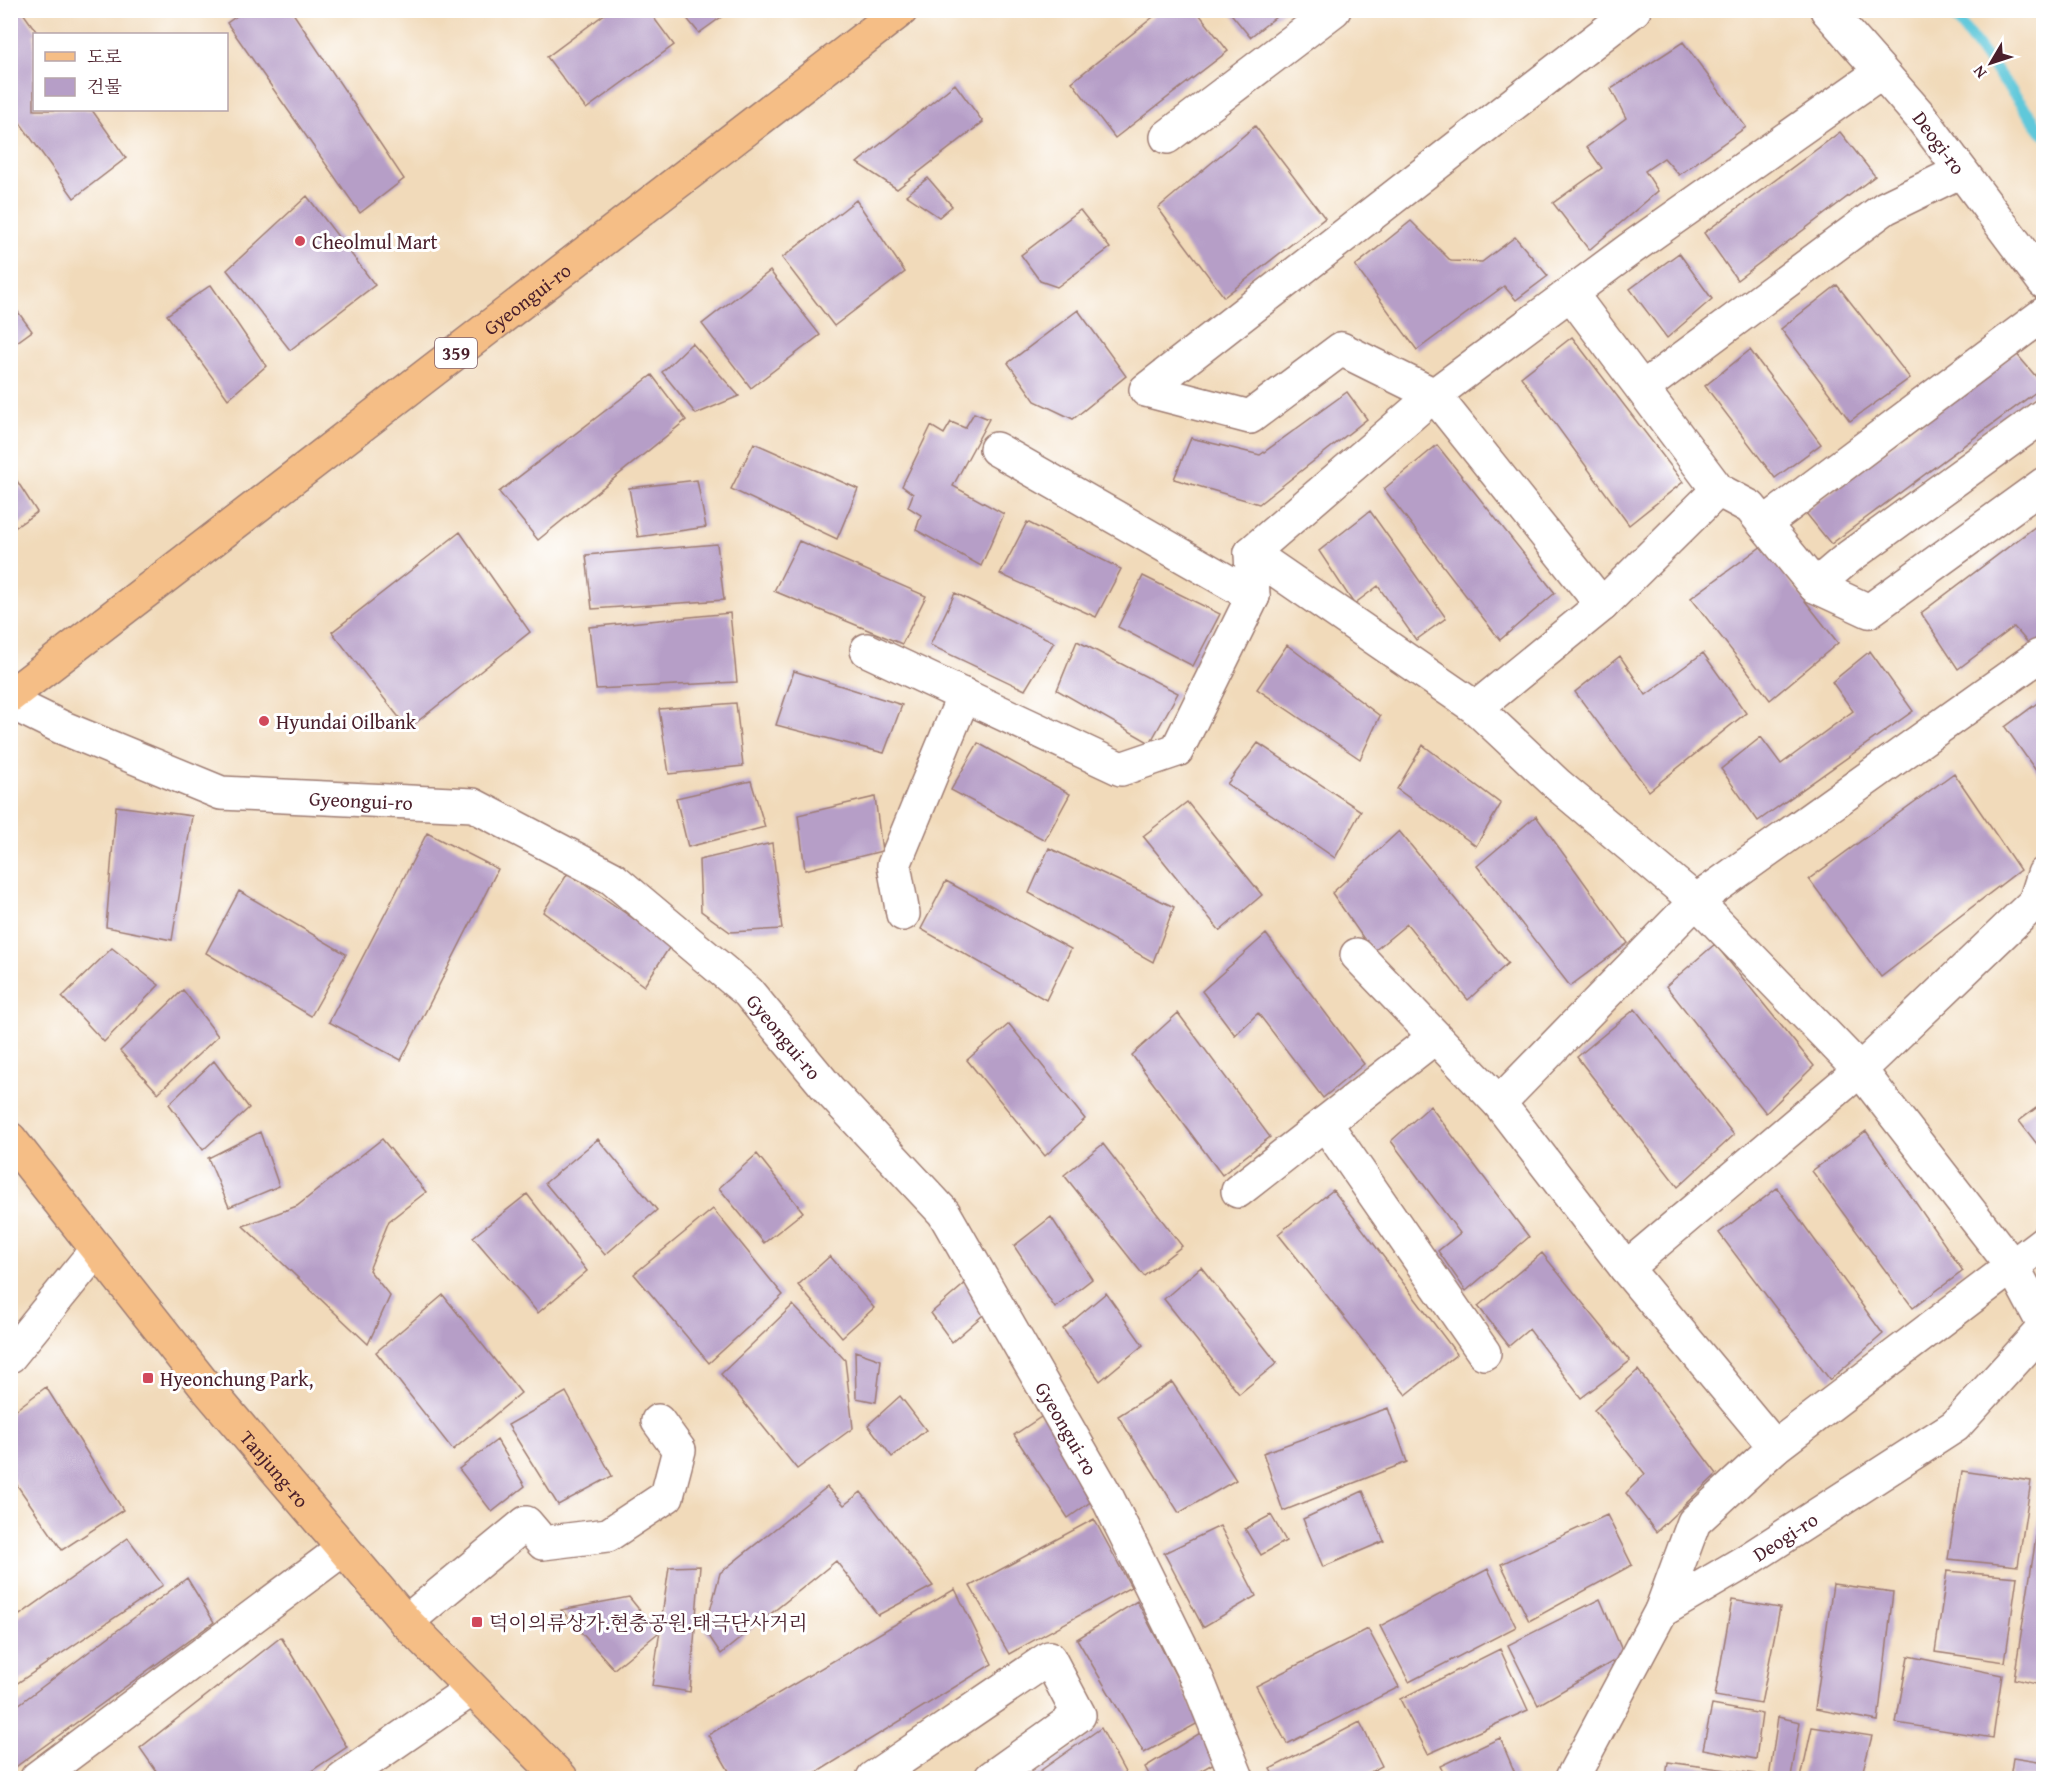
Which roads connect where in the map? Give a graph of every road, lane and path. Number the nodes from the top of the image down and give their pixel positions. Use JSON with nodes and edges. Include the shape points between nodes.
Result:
{"nodes":[{"id":1,"x":901,"y":10,"type":"edge"},
{"id":2,"x":1334,"y":10,"type":"edge"},
{"id":3,"x":1634,"y":10,"type":"edge"},
{"id":4,"x":1827,"y":10,"type":"edge"},
{"id":5,"x":1881,"y":72,"type":"junction"},
{"id":6,"x":1167,"y":137,"type":"dead end"},
{"id":7,"x":1961,"y":171,"type":"junction"},
{"id":8,"x":2043,"y":282,"type":"edge"},
{"id":9,"x":1570,"y":294,"type":"junction"},
{"id":10,"x":2043,"y":314,"type":"edge"},
{"id":11,"x":1642,"y":388,"type":"junction"},
{"id":12,"x":1434,"y":394,"type":"junction"},
{"id":13,"x":2043,"y":415,"type":"edge"},
{"id":14,"x":996,"y":449,"type":"dead end"},
{"id":15,"x":2043,"y":484,"type":"edge"},
{"id":16,"x":1718,"y":490,"type":"junction"},
{"id":17,"x":1764,"y":524,"type":"junction"},
{"id":18,"x":1251,"y":553,"type":"junction"},
{"id":19,"x":1815,"y":586,"type":"junction"},
{"id":20,"x":1253,"y":596,"type":"junction"},
{"id":21,"x":1602,"y":605,"type":"junction"},
{"id":22,"x":867,"y":650,"type":"dead end"},
{"id":23,"x":2039,"y":656,"type":"dead end"},
{"id":24,"x":964,"y":695,"type":"junction"},
{"id":25,"x":10,"y":696,"type":"edge"},
{"id":26,"x":10,"y":702,"type":"edge"},
{"id":27,"x":1476,"y":708,"type":"junction"},
{"id":28,"x":2043,"y":874,"type":"edge"},
{"id":29,"x":1696,"y":901,"type":"junction"},
{"id":30,"x":903,"y":914,"type":"dead end"},
{"id":31,"x":1357,"y":955,"type":"dead end"},
{"id":32,"x":1435,"y":1036,"type":"junction"},
{"id":33,"x":1860,"y":1070,"type":"junction"},
{"id":34,"x":1498,"y":1103,"type":"junction"},
{"id":35,"x":1325,"y":1123,"type":"junction"},
{"id":36,"x":14,"y":1151,"type":"edge"},
{"id":37,"x":1238,"y":1191,"type":"dead end"},
{"id":38,"x":2043,"y":1242,"type":"edge"},
{"id":39,"x":97,"y":1249,"type":"junction"},
{"id":40,"x":2013,"y":1267,"type":"junction"},
{"id":41,"x":1626,"y":1268,"type":"junction"},
{"id":42,"x":2043,"y":1326,"type":"edge"},
{"id":43,"x":1484,"y":1353,"type":"dead end"},
{"id":44,"x":10,"y":1356,"type":"edge"},
{"id":45,"x":658,"y":1421,"type":"dead end"},
{"id":46,"x":1775,"y":1447,"type":"junction"},
{"id":47,"x":343,"y":1549,"type":"junction"},
{"id":48,"x":1661,"y":1611,"type":"junction"},
{"id":49,"x":406,"y":1622,"type":"junction"},
{"id":50,"x":472,"y":1689,"type":"junction"},
{"id":51,"x":46,"y":1776,"type":"edge"},
{"id":52,"x":343,"y":1779,"type":"edge"},
{"id":53,"x":561,"y":1779,"type":"edge"},
{"id":54,"x":873,"y":1779,"type":"edge"},
{"id":55,"x":991,"y":1779,"type":"edge"},
{"id":56,"x":1237,"y":1779,"type":"edge"},
{"id":57,"x":1572,"y":1779,"type":"edge"}],
"edges":[{"from":1,"to":25,"type":"main road","name":"Gyeongui-ro","number":"359"},
{"from":2,"to":6,"type":"street"},
{"from":3,"to":12,"type":"street","via":[[1146,390],[1250,417],[1341,349]]},
{"from":4,"to":5,"type":"street","name":"Deogi-ro"},
{"from":5,"to":7,"type":"street","name":"Deogi-ro"},
{"from":5,"to":9,"type":"street"},
{"from":7,"to":8,"type":"street","name":"Deogi-ro"},
{"from":7,"to":11,"type":"street","via":[[1885,208]]},
{"from":9,"to":11,"type":"street"},
{"from":9,"to":12,"type":"street"},
{"from":10,"to":17,"type":"street"},
{"from":11,"to":16,"type":"street"},
{"from":12,"to":18,"type":"street"},
{"from":12,"to":21,"type":"street"},
{"from":13,"to":19,"type":"street"},
{"from":14,"to":20,"type":"street"},
{"from":15,"to":19,"type":"street","via":[[1869,611]]},
{"from":16,"to":17,"type":"street","via":[[1750,507]]},
{"from":16,"to":21,"type":"street"},
{"from":17,"to":19,"type":"street"},
{"from":18,"to":20,"type":"street"},
{"from":18,"to":27,"type":"street"},
{"from":20,"to":24,"type":"street","via":[[1177,750],[1121,769]]},
{"from":21,"to":27,"type":"street"},
{"from":22,"to":24,"type":"street"},
{"from":23,"to":29,"type":"street"},
{"from":24,"to":30,"type":"street","via":[[894,865]]},
{"from":26,"to":56,"type":"street","name":"Gyeongui-ro","via":[[221,793],[473,805],[612,878],[748,992],[829,1090],[944,1213],[1108,1499],[1197,1679]]},
{"from":27,"to":29,"type":"street","via":[[1558,785]]},
{"from":28,"to":33,"type":"street","via":[[2035,902]]},
{"from":29,"to":33,"type":"street"},
{"from":29,"to":34,"type":"street"},
{"from":31,"to":32,"type":"street"},
{"from":32,"to":34,"type":"street"},
{"from":32,"to":35,"type":"street"},
{"from":33,"to":40,"type":"street"},
{"from":33,"to":41,"type":"street"},
{"from":34,"to":41,"type":"street"},
{"from":35,"to":37,"type":"street"},
{"from":35,"to":43,"type":"street"},
{"from":36,"to":39,"type":"main road","name":"Tanjung-ro"},
{"from":38,"to":40,"type":"street"},
{"from":39,"to":44,"type":"street"},
{"from":39,"to":47,"type":"main road","name":"Tanjung-ro","via":[[205,1386]]},
{"from":40,"to":42,"type":"street"},
{"from":40,"to":46,"type":"street"},
{"from":41,"to":46,"type":"street"},
{"from":42,"to":48,"type":"street","name":"Deogi-ro","via":[[1954,1426],[1746,1561]]},
{"from":45,"to":49,"type":"street","via":[[679,1450],[667,1496],[608,1535],[543,1543],[526,1522]]},
{"from":46,"to":48,"type":"street","via":[[1694,1522]]},
{"from":47,"to":49,"type":"main road","name":"Tanjung-ro"},
{"from":47,"to":51,"type":"street"},
{"from":48,"to":57,"type":"street"},
{"from":49,"to":50,"type":"main road","name":"Tanjung-ro"},
{"from":50,"to":52,"type":"street"},
{"from":50,"to":53,"type":"main road","name":"Tanjung-ro"},
{"from":54,"to":55,"type":"street","via":[[1049,1658],[1079,1715]]}]}
